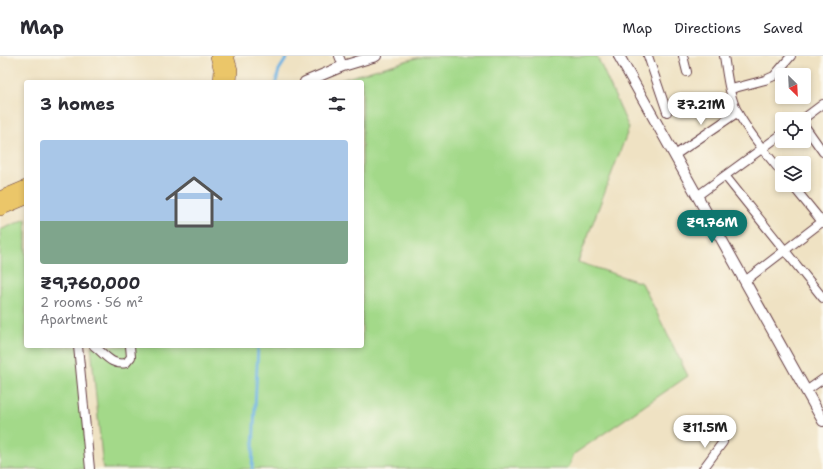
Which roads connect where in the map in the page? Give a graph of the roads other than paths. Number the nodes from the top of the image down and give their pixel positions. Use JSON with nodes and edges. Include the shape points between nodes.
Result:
{"nodes":[{"id":1,"x":217,"y":56,"type":"edge"},
{"id":2,"x":227,"y":56,"type":"edge"},
{"id":3,"x":339,"y":56,"type":"edge"},
{"id":4,"x":376,"y":56,"type":"edge"},
{"id":5,"x":619,"y":56,"type":"edge"},
{"id":6,"x":648,"y":56,"type":"edge"},
{"id":7,"x":683,"y":56,"type":"edge"},
{"id":8,"x":724,"y":56,"type":"edge"},
{"id":9,"x":791,"y":56,"type":"edge"},
{"id":10,"x":343,"y":66,"type":"junction"},
{"id":11,"x":687,"y":72,"type":"dead end"},
{"id":12,"x":220,"y":80,"type":"edge"},
{"id":13,"x":230,"y":80,"type":"edge"},
{"id":14,"x":310,"y":80,"type":"edge"},
{"id":15,"x":730,"y":89,"type":"junction"},
{"id":16,"x":823,"y":104,"type":"edge"},
{"id":17,"x":666,"y":112,"type":"dead end"},
{"id":18,"x":738,"y":112,"type":"junction"},
{"id":19,"x":811,"y":113,"type":"edge"},
{"id":20,"x":811,"y":135,"type":"edge"},
{"id":21,"x":775,"y":139,"type":"edge"},
{"id":22,"x":762,"y":149,"type":"junction"},
{"id":23,"x":823,"y":152,"type":"edge"},
{"id":24,"x":675,"y":155,"type":"junction"},
{"id":25,"x":775,"y":165,"type":"edge"},
{"id":26,"x":726,"y":177,"type":"junction"},
{"id":27,"x":24,"y":188,"type":"edge"},
{"id":28,"x":798,"y":192,"type":"edge"},
{"id":29,"x":697,"y":196,"type":"junction"},
{"id":30,"x":0,"y":198,"type":"edge"},
{"id":31,"x":24,"y":199,"type":"edge"},
{"id":32,"x":0,"y":209,"type":"edge"},
{"id":33,"x":823,"y":222,"type":"edge"},
{"id":34,"x":786,"y":250,"type":"junction"},
{"id":35,"x":745,"y":281,"type":"junction"},
{"id":36,"x":823,"y":298,"type":"edge"},
{"id":37,"x":78,"y":348,"type":"edge"},
{"id":38,"x":96,"y":348,"type":"edge"},
{"id":39,"x":130,"y":348,"type":"edge"},
{"id":40,"x":823,"y":379,"type":"edge"},
{"id":41,"x":806,"y":391,"type":"junction"},
{"id":42,"x":823,"y":421,"type":"edge"},
{"id":43,"x":723,"y":442,"type":"dead end"},
{"id":44,"x":705,"y":468,"type":"edge"},
{"id":45,"x":90,"y":469,"type":"edge"}],
"edges":[{"from":1,"to":12,"type":"main road"},
{"from":2,"to":13,"type":"main road","via":[[231,70]]},
{"from":3,"to":10,"type":"street"},
{"from":4,"to":10,"type":"street"},
{"from":5,"to":24,"type":"street"},
{"from":6,"to":17,"type":"street"},
{"from":7,"to":11,"type":"street"},
{"from":8,"to":15,"type":"street"},
{"from":9,"to":15,"type":"street","via":[[774,76]]},
{"from":10,"to":14,"type":"street"},
{"from":15,"to":18,"type":"street"},
{"from":16,"to":19,"type":"street"},
{"from":18,"to":22,"type":"street"},
{"from":18,"to":24,"type":"street"},
{"from":20,"to":23,"type":"street"},
{"from":21,"to":22,"type":"street"},
{"from":22,"to":25,"type":"street"},
{"from":22,"to":26,"type":"street"},
{"from":24,"to":29,"type":"street"},
{"from":26,"to":29,"type":"street"},
{"from":26,"to":34,"type":"street"},
{"from":27,"to":30,"type":"main road"},
{"from":28,"to":33,"type":"street"},
{"from":29,"to":35,"type":"street"},
{"from":31,"to":32,"type":"main road"},
{"from":33,"to":34,"type":"street"},
{"from":34,"to":35,"type":"street"},
{"from":34,"to":36,"type":"street"},
{"from":35,"to":41,"type":"street"},
{"from":37,"to":45,"type":"street"},
{"from":38,"to":39,"type":"street","via":[[114,363],[122,364],[130,357]]},
{"from":40,"to":41,"type":"street"},
{"from":41,"to":42,"type":"street"},
{"from":43,"to":44,"type":"street"}]}
